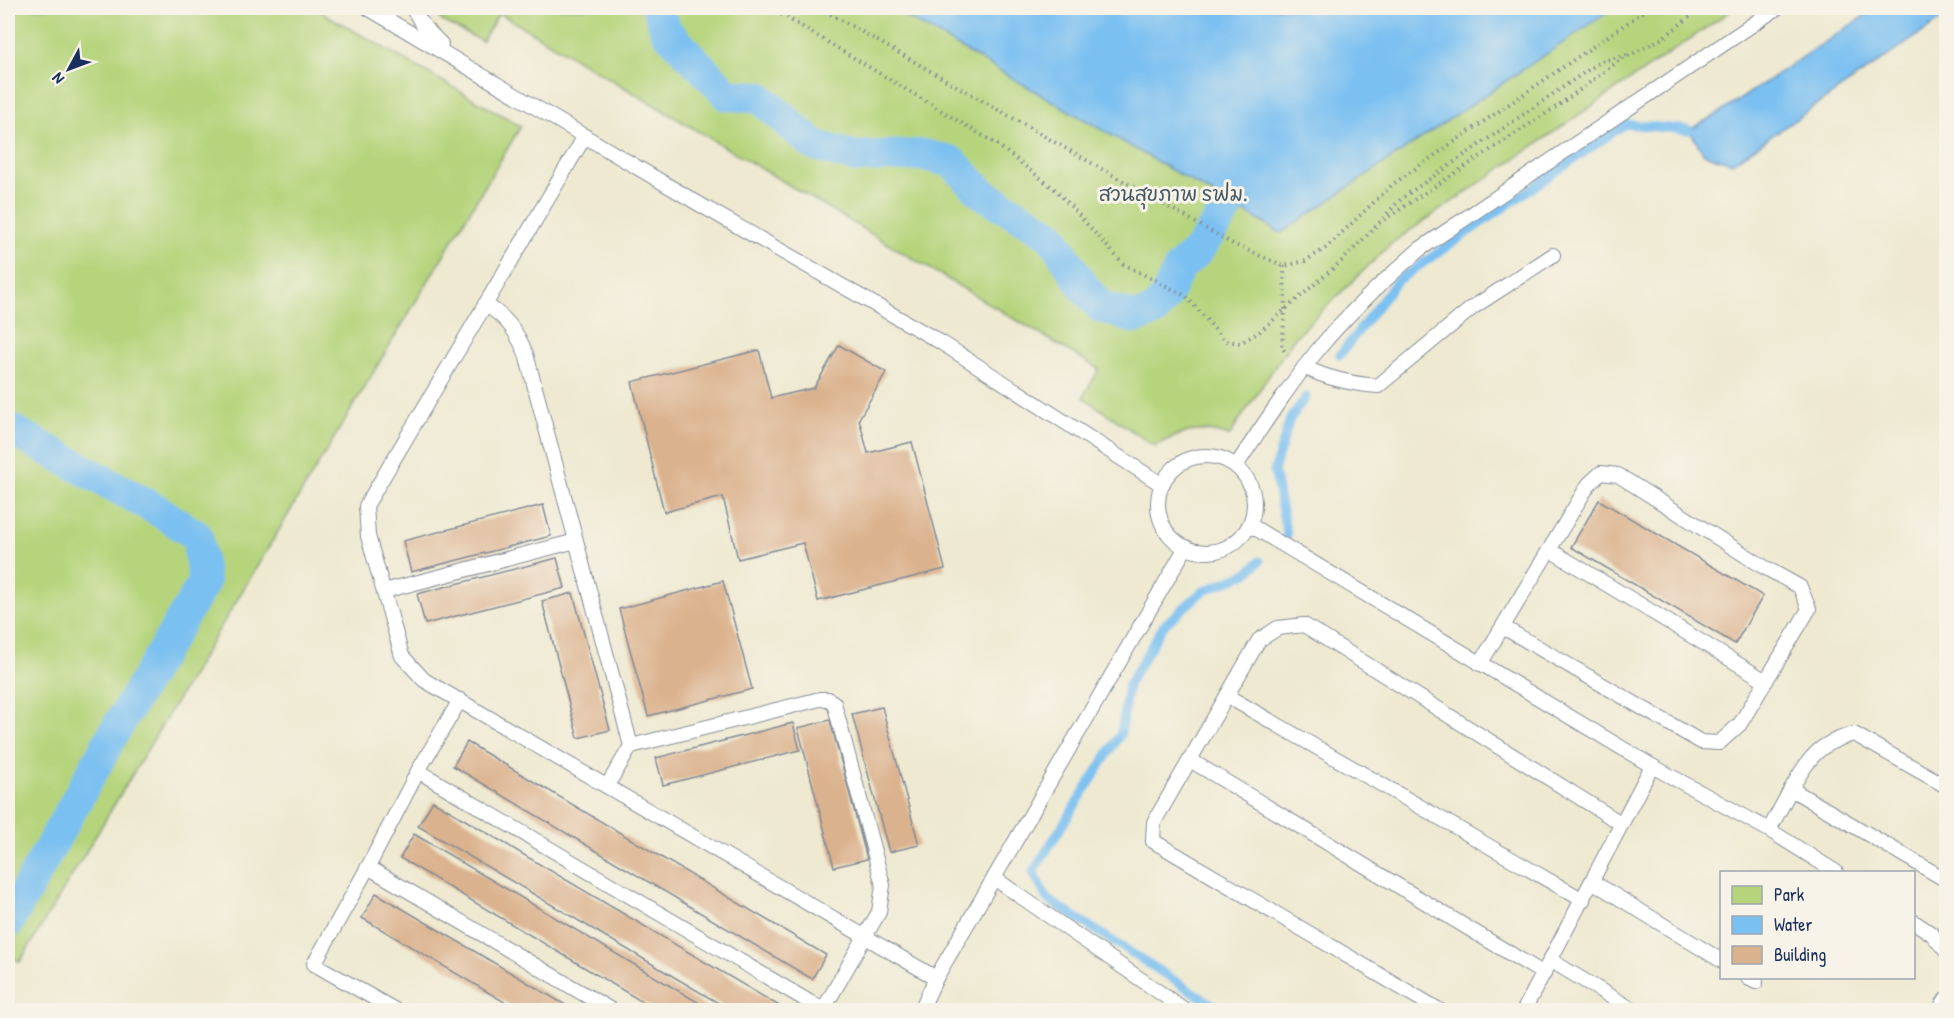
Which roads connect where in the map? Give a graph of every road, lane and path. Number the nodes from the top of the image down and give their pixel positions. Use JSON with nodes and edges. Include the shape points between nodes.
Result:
{"nodes":[{"id":1,"x":368,"y":8,"type":"edge"},
{"id":2,"x":412,"y":8,"type":"edge"},
{"id":3,"x":771,"y":8,"type":"edge"},
{"id":4,"x":820,"y":8,"type":"edge"},
{"id":5,"x":1649,"y":8,"type":"edge"},
{"id":6,"x":1701,"y":8,"type":"edge"},
{"id":7,"x":1778,"y":8,"type":"edge"},
{"id":8,"x":1634,"y":53,"type":"junction"},
{"id":9,"x":457,"y":60,"type":"junction"},
{"id":10,"x":585,"y":136,"type":"junction"},
{"id":11,"x":1378,"y":223,"type":"junction"},
{"id":12,"x":1553,"y":255,"type":"dead end"},
{"id":13,"x":1284,"y":266,"type":"junction"},
{"id":14,"x":485,"y":304,"type":"junction"},
{"id":15,"x":1285,"y":309,"type":"junction"},
{"id":16,"x":1305,"y":367,"type":"junction"},
{"id":17,"x":1236,"y":466,"type":"junction"},
{"id":18,"x":1161,"y":484,"type":"junction"},
{"id":19,"x":1250,"y":525,"type":"junction"},
{"id":20,"x":576,"y":541,"type":"junction"},
{"id":21,"x":1186,"y":547,"type":"junction"},
{"id":22,"x":1550,"y":550,"type":"junction"},
{"id":23,"x":384,"y":591,"type":"junction"},
{"id":24,"x":1503,"y":627,"type":"junction"},
{"id":25,"x":1480,"y":664,"type":"junction"},
{"id":26,"x":1766,"y":681,"type":"junction"},
{"id":27,"x":1227,"y":696,"type":"junction"},
{"id":28,"x":460,"y":700,"type":"junction"},
{"id":29,"x":631,"y":746,"type":"junction"},
{"id":30,"x":1190,"y":760,"type":"junction"},
{"id":31,"x":1652,"y":766,"type":"junction"},
{"id":32,"x":418,"y":771,"type":"junction"},
{"id":33,"x":607,"y":786,"type":"junction"},
{"id":34,"x":1947,"y":786,"type":"edge"},
{"id":35,"x":1791,"y":789,"type":"junction"},
{"id":36,"x":1622,"y":824,"type":"junction"},
{"id":37,"x":1769,"y":830,"type":"junction"},
{"id":38,"x":368,"y":867,"type":"junction"},
{"id":39,"x":1833,"y":871,"type":"edge"},
{"id":40,"x":994,"y":878,"type":"junction"},
{"id":41,"x":1947,"y":880,"type":"edge"},
{"id":42,"x":1593,"y":882,"type":"junction"},
{"id":43,"x":1583,"y":900,"type":"junction"},
{"id":44,"x":1915,"y":923,"type":"edge"},
{"id":45,"x":866,"y":937,"type":"junction"},
{"id":46,"x":1947,"y":951,"type":"edge"},
{"id":47,"x":1550,"y":960,"type":"junction"},
{"id":48,"x":1720,"y":960,"type":"edge"},
{"id":49,"x":1544,"y":974,"type":"junction"},
{"id":50,"x":936,"y":978,"type":"junction"},
{"id":51,"x":1947,"y":999,"type":"edge"},
{"id":52,"x":395,"y":1011,"type":"edge"},
{"id":53,"x":611,"y":1011,"type":"edge"},
{"id":54,"x":823,"y":1011,"type":"edge"},
{"id":55,"x":921,"y":1011,"type":"edge"},
{"id":56,"x":1185,"y":1011,"type":"edge"},
{"id":57,"x":1440,"y":1011,"type":"edge"},
{"id":58,"x":1524,"y":1011,"type":"edge"},
{"id":59,"x":1633,"y":1011,"type":"edge"},
{"id":60,"x":1939,"y":1011,"type":"edge"}],
"edges":[{"from":1,"to":9,"type":"lane"},
{"from":2,"to":9,"type":"lane","via":[[425,28]]},
{"from":3,"to":15,"type":"path","via":[[995,143],[1057,190],[1123,264],[1186,296],[1225,341],[1240,343]]},
{"from":4,"to":13,"type":"path","via":[[1235,245]]},
{"from":5,"to":13,"type":"path","via":[[1394,184],[1326,248],[1305,261]]},
{"from":6,"to":8,"type":"path","via":[[1663,38]]},
{"from":7,"to":16,"type":"lane","via":[[1420,249],[1370,293]]},
{"from":8,"to":11,"type":"path"},
{"from":8,"to":11,"type":"path","via":[[1602,61],[1402,198]]},
{"from":9,"to":10,"type":"lane"},
{"from":10,"to":14,"type":"lane"},
{"from":10,"to":18,"type":"lane","via":[[942,343]]},
{"from":11,"to":15,"type":"path","via":[[1344,259]]},
{"from":12,"to":16,"type":"lane","via":[[1472,308],[1378,386],[1322,376]]},
{"from":13,"to":15,"type":"path"},
{"from":14,"to":20,"type":"lane","via":[[512,324],[526,354]]},
{"from":14,"to":23,"type":"lane","via":[[366,506],[368,536]]},
{"from":15,"to":16,"type":"path","via":[[1282,347],[1292,361]]},
{"from":16,"to":17,"type":"lane"},
{"from":17,"to":18,"type":"lane","via":[[1216,457],[1194,457],[1174,467]]},
{"from":17,"to":19,"type":"lane","via":[[1250,483],[1255,504]]},
{"from":18,"to":21,"type":"lane","via":[[1159,516],[1166,531]]},
{"from":19,"to":21,"type":"lane","via":[[1236,543],[1222,550],[1206,552]]},
{"from":19,"to":25,"type":"lane"},
{"from":20,"to":23,"type":"lane"},
{"from":20,"to":29,"type":"lane"},
{"from":21,"to":40,"type":"lane"},
{"from":22,"to":24,"type":"lane"},
{"from":22,"to":26,"type":"lane"},
{"from":22,"to":26,"type":"lane","via":[[1589,484],[1601,473],[1618,475],[1800,587],[1809,609]]},
{"from":23,"to":28,"type":"lane","via":[[402,656],[424,680]]},
{"from":24,"to":25,"type":"lane"},
{"from":24,"to":26,"type":"lane","via":[[1701,742],[1719,743],[1740,724]]},
{"from":25,"to":31,"type":"lane"},
{"from":27,"to":30,"type":"lane"},
{"from":27,"to":36,"type":"lane","via":[[1259,640],[1278,628],[1304,625]]},
{"from":27,"to":43,"type":"lane"},
{"from":28,"to":32,"type":"lane"},
{"from":28,"to":33,"type":"lane"},
{"from":29,"to":33,"type":"lane"},
{"from":29,"to":45,"type":"lane","via":[[819,699],[834,703],[883,885],[879,912]]},
{"from":30,"to":49,"type":"lane"},
{"from":30,"to":57,"type":"lane","via":[[1154,822],[1153,841]]},
{"from":31,"to":36,"type":"lane"},
{"from":31,"to":37,"type":"lane"},
{"from":32,"to":38,"type":"lane"},
{"from":32,"to":54,"type":"lane"},
{"from":33,"to":45,"type":"lane"},
{"from":34,"to":35,"type":"lane","via":[[1854,734],[1834,739],[1811,755]]},
{"from":35,"to":37,"type":"lane"},
{"from":35,"to":41,"type":"lane"},
{"from":36,"to":42,"type":"lane"},
{"from":37,"to":39,"type":"lane"},
{"from":38,"to":52,"type":"lane","via":[[314,964]]},
{"from":38,"to":53,"type":"lane"},
{"from":40,"to":50,"type":"lane"},
{"from":40,"to":56,"type":"lane"},
{"from":42,"to":43,"type":"lane"},
{"from":42,"to":48,"type":"lane"},
{"from":43,"to":47,"type":"lane"},
{"from":44,"to":46,"type":"lane"},
{"from":45,"to":50,"type":"lane"},
{"from":45,"to":54,"type":"lane"},
{"from":47,"to":49,"type":"lane"},
{"from":47,"to":59,"type":"lane"},
{"from":49,"to":58,"type":"lane"},
{"from":50,"to":55,"type":"lane"},
{"from":51,"to":60,"type":"lane"}]}
